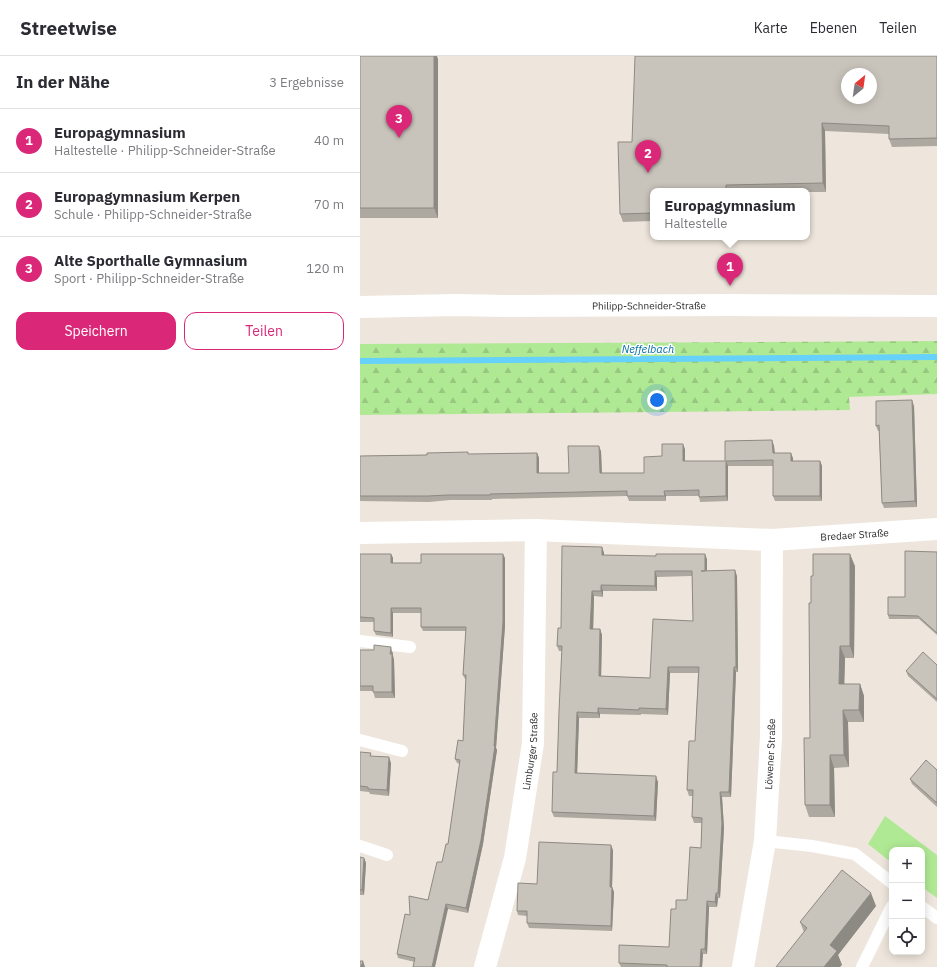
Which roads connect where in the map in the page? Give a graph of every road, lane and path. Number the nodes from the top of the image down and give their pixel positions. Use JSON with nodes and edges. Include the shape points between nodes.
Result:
{"nodes":[{"id":1,"x":937,"y":306,"type":"edge"},
{"id":2,"x":360,"y":307,"type":"edge"},
{"id":3,"x":937,"y":529,"type":"edge"},
{"id":4,"x":536,"y":530,"type":"junction"},
{"id":5,"x":360,"y":533,"type":"edge"},
{"id":6,"x":772,"y":540,"type":"junction"},
{"id":7,"x":360,"y":641,"type":"edge"},
{"id":8,"x":410,"y":647,"type":"dead end"},
{"id":9,"x":360,"y":740,"type":"edge"},
{"id":10,"x":402,"y":751,"type":"dead end"},
{"id":11,"x":765,"y":841,"type":"junction"},
{"id":12,"x":360,"y":846,"type":"edge"},
{"id":13,"x":387,"y":854,"type":"dead end"},
{"id":14,"x":889,"y":881,"type":"edge"},
{"id":15,"x":925,"y":909,"type":"edge"},
{"id":16,"x":889,"y":912,"type":"edge"},
{"id":17,"x":937,"y":918,"type":"edge"},
{"id":18,"x":485,"y":967,"type":"edge"},
{"id":19,"x":743,"y":967,"type":"edge"},
{"id":20,"x":862,"y":967,"type":"edge"}],
"edges":[{"from":1,"to":2,"type":"street","name":"Philipp-Schneider-Straße"},
{"from":3,"to":6,"type":"street","name":"Bredaer Straße"},
{"from":4,"to":5,"type":"street"},
{"from":4,"to":6,"type":"street"},
{"from":4,"to":18,"type":"street","name":"Limburger Straße","via":[[533,743],[515,858]]},
{"from":6,"to":11,"type":"street","name":"Löwener Straße","via":[[771,737]]},
{"from":7,"to":8,"type":"lane"},
{"from":9,"to":10,"type":"lane"},
{"from":11,"to":14,"type":"lane","via":[[856,854]]},
{"from":11,"to":19,"type":"street","name":"Löwener Straße"},
{"from":12,"to":13,"type":"lane"},
{"from":15,"to":17,"type":"lane"},
{"from":16,"to":20,"type":"lane"}]}
